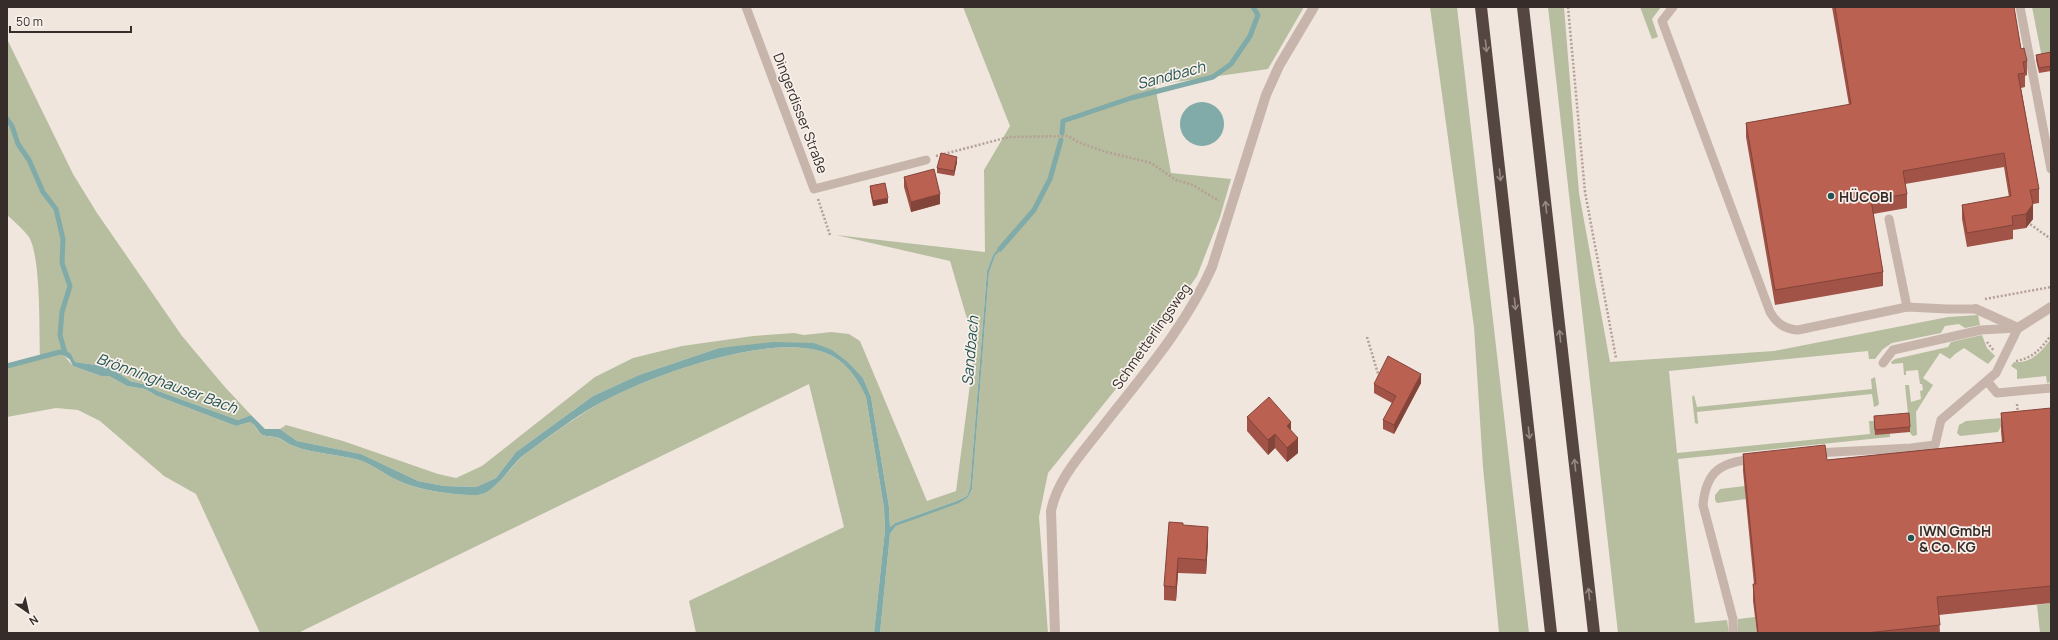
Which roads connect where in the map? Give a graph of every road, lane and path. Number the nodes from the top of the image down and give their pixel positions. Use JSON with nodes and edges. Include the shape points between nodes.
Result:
{"nodes":[{"id":1,"x":746,"y":7,"type":"edge"},
{"id":2,"x":1314,"y":7,"type":"edge"},
{"id":3,"x":1481,"y":7,"type":"edge"},
{"id":4,"x":1524,"y":7,"type":"edge"},
{"id":5,"x":1568,"y":7,"type":"edge"},
{"id":6,"x":1673,"y":7,"type":"edge"},
{"id":7,"x":2020,"y":7,"type":"edge"},
{"id":8,"x":926,"y":160,"type":"joint"},
{"id":9,"x":2051,"y":170,"type":"edge"},
{"id":10,"x":814,"y":189,"type":"junction"},
{"id":11,"x":1229,"y":208,"type":"junction"},
{"id":12,"x":1889,"y":219,"type":"dead end"},
{"id":13,"x":2026,"y":221,"type":"edge"},
{"id":14,"x":830,"y":234,"type":"dead end"},
{"id":15,"x":2051,"y":239,"type":"edge"},
{"id":16,"x":1907,"y":307,"type":"junction"},
{"id":17,"x":2051,"y":308,"type":"edge"},
{"id":18,"x":1976,"y":309,"type":"joint"},
{"id":19,"x":2018,"y":328,"type":"junction"},
{"id":20,"x":1367,"y":337,"type":"dead end"},
{"id":21,"x":1616,"y":358,"type":"dead end"},
{"id":22,"x":1883,"y":363,"type":"dead end"},
{"id":23,"x":1380,"y":379,"type":"edge"},
{"id":24,"x":1987,"y":381,"type":"junction"},
{"id":25,"x":2051,"y":388,"type":"edge"},
{"id":26,"x":2015,"y":391,"type":"junction"},
{"id":27,"x":2019,"y":421,"type":"edge"},
{"id":28,"x":1802,"y":454,"type":"edge"},
{"id":29,"x":1764,"y":458,"type":"edge"},
{"id":30,"x":1055,"y":633,"type":"edge"},
{"id":31,"x":1551,"y":633,"type":"edge"},
{"id":32,"x":1594,"y":633,"type":"edge"},
{"id":33,"x":1733,"y":633,"type":"edge"}],
"edges":[{"from":1,"to":10,"type":"lane","name":"Dingerdisser Straße"},
{"from":2,"to":11,"type":"street","name":"Schmetterlingsweg","via":[[1279,66],[1266,95]]},
{"from":3,"to":31,"type":"highway","one_way":true},
{"from":32,"to":4,"type":"highway","one_way":true},
{"from":5,"to":21,"type":"path","via":[[1585,192]]},
{"from":6,"to":16,"type":"lane","via":[[1662,21],[1775,320],[1790,329],[1798,330]]},
{"from":7,"to":9,"type":"lane"},
{"from":8,"to":10,"type":"lane","name":"Dingerdisser Straße"},
{"from":8,"to":11,"type":"path","via":[[1009,137],[1068,136],[1097,149],[1151,163],[1176,180],[1193,185]]},
{"from":10,"to":14,"type":"path"},
{"from":11,"to":30,"type":"street","name":"Schmetterlingsweg","via":[[1212,267],[1192,307],[1070,470],[1053,497],[1051,511]]},
{"from":12,"to":16,"type":"lane"},
{"from":13,"to":15,"type":"path"},
{"from":16,"to":18,"type":"lane"},
{"from":17,"to":19,"type":"street"},
{"from":18,"to":19,"type":"street"},
{"from":19,"to":22,"type":"lane","via":[[1981,330],[1893,350]]},
{"from":19,"to":24,"type":"lane","via":[[1996,373]]},
{"from":20,"to":23,"type":"path"},
{"from":24,"to":26,"type":"lane","via":[[1997,393]]},
{"from":24,"to":28,"type":"lane","via":[[1941,420],[1935,445]]},
{"from":25,"to":26,"type":"lane"},
{"from":26,"to":27,"type":"path"},
{"from":29,"to":33,"type":"lane","via":[[1725,465],[1711,475],[1704,488],[1704,505]]}]}
